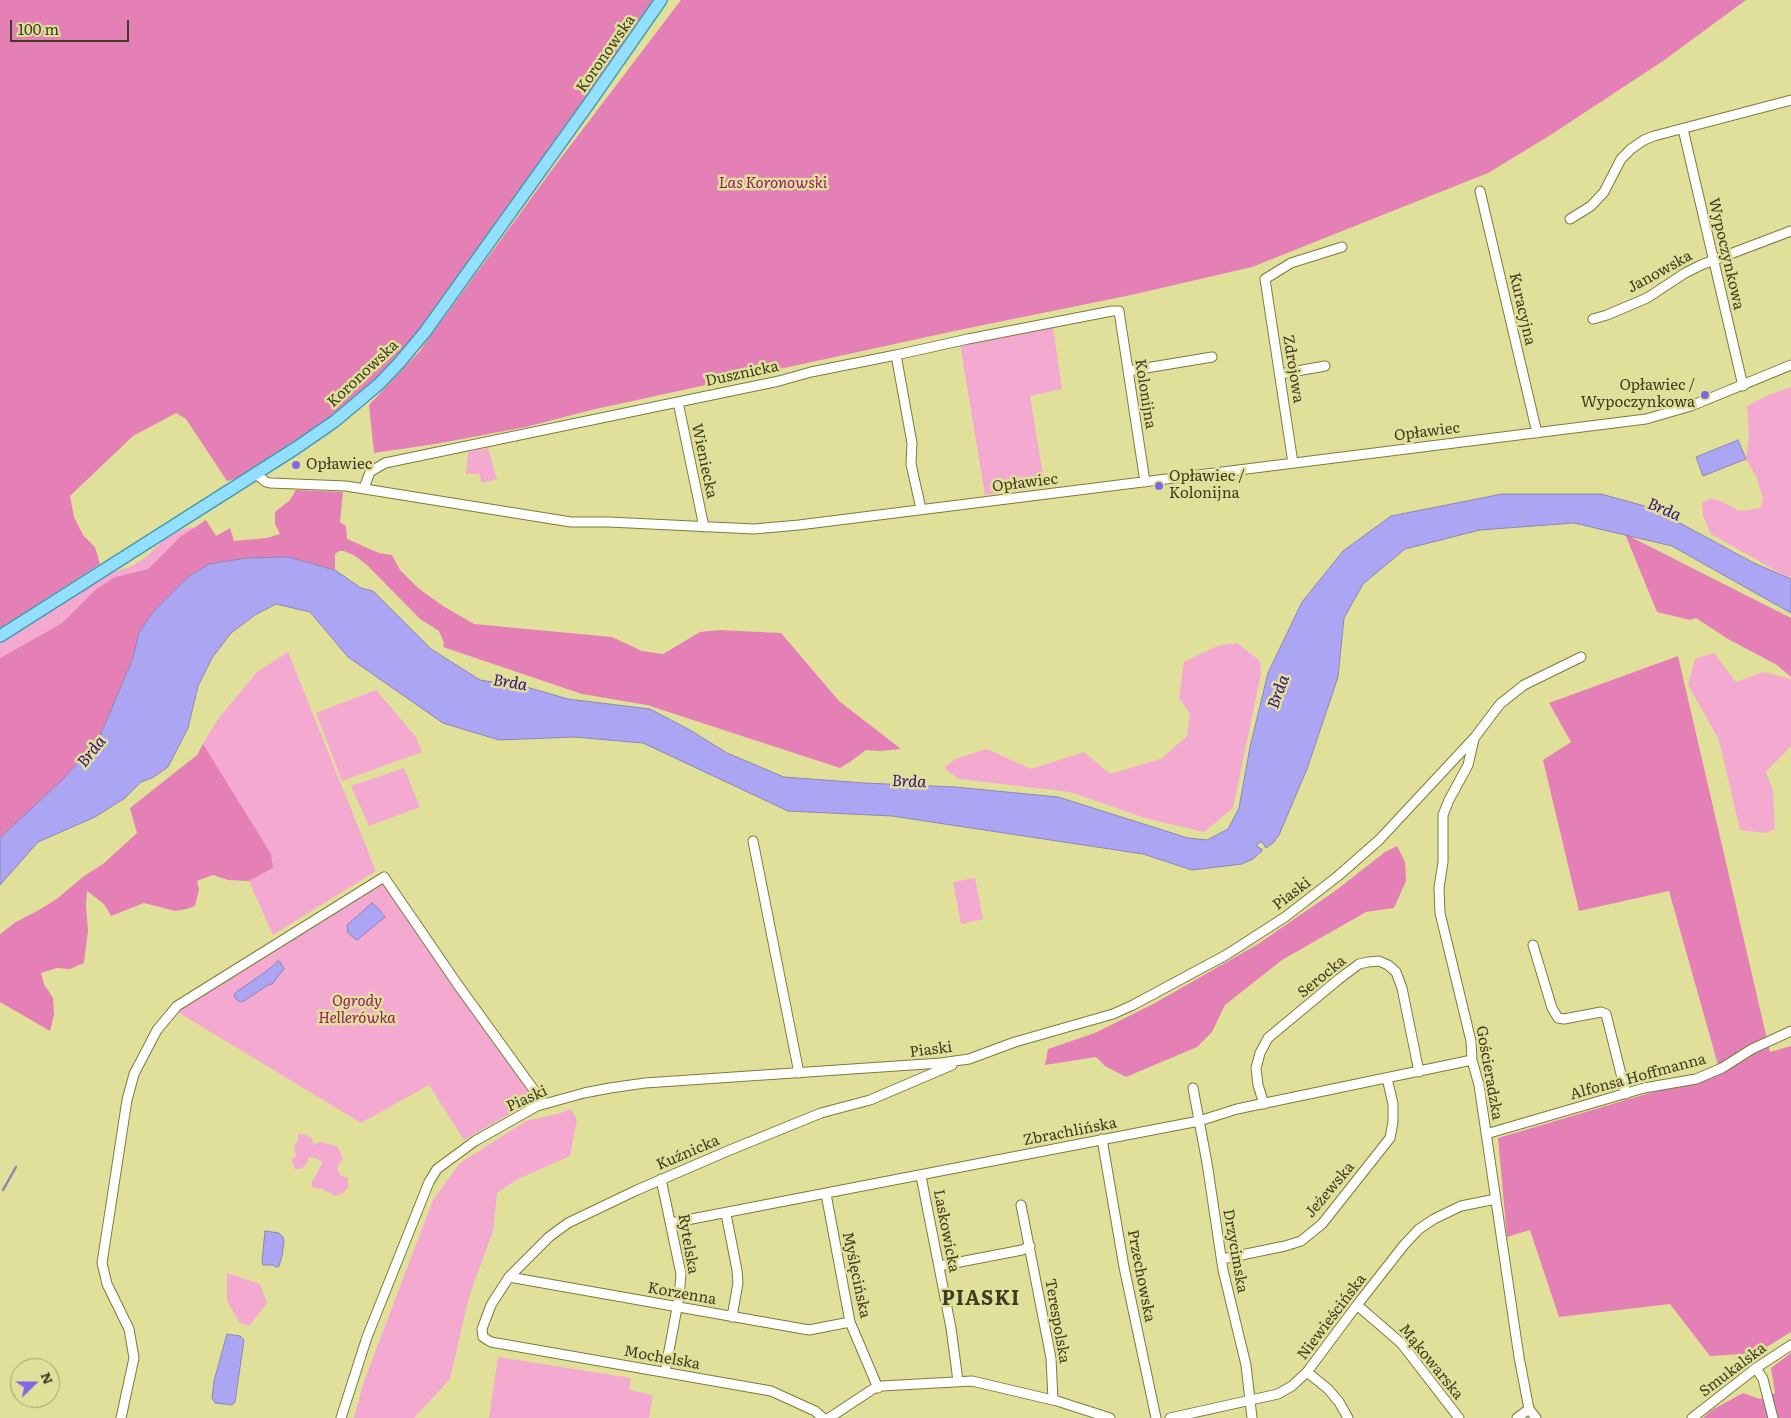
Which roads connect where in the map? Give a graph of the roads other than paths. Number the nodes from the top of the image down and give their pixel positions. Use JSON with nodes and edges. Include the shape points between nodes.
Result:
{"nodes":[{"id":1,"x":661,"y":0,"type":"edge"},
{"id":2,"x":1791,"y":100,"type":"edge"},
{"id":3,"x":1683,"y":129,"type":"junction"},
{"id":4,"x":1480,"y":191,"type":"dead end"},
{"id":5,"x":1570,"y":219,"type":"dead end"},
{"id":6,"x":1791,"y":231,"type":"edge"},
{"id":7,"x":1342,"y":247,"type":"dead end"},
{"id":8,"x":1712,"y":260,"type":"junction"},
{"id":9,"x":1119,"y":311,"type":"joint"},
{"id":10,"x":1593,"y":319,"type":"dead end"},
{"id":11,"x":896,"y":355,"type":"junction"},
{"id":12,"x":1212,"y":357,"type":"dead end"},
{"id":13,"x":1325,"y":366,"type":"dead end"},
{"id":14,"x":1791,"y":366,"type":"edge"},
{"id":15,"x":1128,"y":371,"type":"junction"},
{"id":16,"x":1280,"y":374,"type":"junction"},
{"id":17,"x":1743,"y":386,"type":"junction"},
{"id":18,"x":678,"y":402,"type":"junction"},
{"id":19,"x":1537,"y":433,"type":"junction"},
{"id":20,"x":1293,"y":464,"type":"junction"},
{"id":21,"x":256,"y":474,"type":"junction"},
{"id":22,"x":1145,"y":482,"type":"junction"},
{"id":23,"x":364,"y":488,"type":"junction"},
{"id":24,"x":921,"y":509,"type":"junction"},
{"id":25,"x":704,"y":527,"type":"junction"},
{"id":26,"x":0,"y":636,"type":"edge"},
{"id":27,"x":1581,"y":657,"type":"dead end"},
{"id":28,"x":1475,"y":737,"type":"junction"},
{"id":29,"x":752,"y":841,"type":"dead end"},
{"id":30,"x":1533,"y":945,"type":"dead end"},
{"id":31,"x":1791,"y":1031,"type":"edge"},
{"id":32,"x":968,"y":1059,"type":"junction"},
{"id":33,"x":1472,"y":1060,"type":"junction"},
{"id":34,"x":799,"y":1072,"type":"junction"},
{"id":35,"x":1419,"y":1072,"type":"junction"},
{"id":36,"x":1386,"y":1078,"type":"junction"},
{"id":37,"x":1193,"y":1088,"type":"dead end"},
{"id":38,"x":1626,"y":1094,"type":"junction"},
{"id":39,"x":544,"y":1104,"type":"junction"},
{"id":40,"x":1264,"y":1104,"type":"junction"},
{"id":41,"x":1199,"y":1121,"type":"junction"},
{"id":42,"x":1486,"y":1134,"type":"junction"},
{"id":43,"x":1102,"y":1139,"type":"junction"},
{"id":44,"x":921,"y":1176,"type":"junction"},
{"id":45,"x":661,"y":1179,"type":"junction"},
{"id":46,"x":826,"y":1194,"type":"junction"},
{"id":47,"x":1496,"y":1199,"type":"junction"},
{"id":48,"x":1022,"y":1205,"type":"dead end"},
{"id":49,"x":726,"y":1214,"type":"junction"},
{"id":50,"x":671,"y":1223,"type":"junction"},
{"id":51,"x":1030,"y":1246,"type":"junction"},
{"id":52,"x":1222,"y":1259,"type":"junction"},
{"id":53,"x":939,"y":1266,"type":"junction"},
{"id":54,"x":510,"y":1277,"type":"junction"},
{"id":55,"x":1357,"y":1305,"type":"junction"},
{"id":56,"x":677,"y":1307,"type":"junction"},
{"id":57,"x":732,"y":1317,"type":"junction"},
{"id":58,"x":850,"y":1322,"type":"junction"},
{"id":59,"x":491,"y":1342,"type":"joint"},
{"id":60,"x":1791,"y":1344,"type":"edge"},
{"id":61,"x":1756,"y":1368,"type":"junction"},
{"id":62,"x":665,"y":1372,"type":"junction"},
{"id":63,"x":1307,"y":1372,"type":"junction"},
{"id":64,"x":958,"y":1381,"type":"junction"},
{"id":65,"x":878,"y":1388,"type":"junction"},
{"id":66,"x":1053,"y":1400,"type":"junction"},
{"id":67,"x":1251,"y":1400,"type":"junction"},
{"id":68,"x":1529,"y":1409,"type":"junction"},
{"id":69,"x":121,"y":1418,"type":"edge"},
{"id":70,"x":341,"y":1418,"type":"edge"},
{"id":71,"x":823,"y":1418,"type":"edge"},
{"id":72,"x":829,"y":1418,"type":"edge"},
{"id":73,"x":1110,"y":1418,"type":"edge"},
{"id":74,"x":1156,"y":1418,"type":"edge"},
{"id":75,"x":1170,"y":1418,"type":"edge"},
{"id":76,"x":1252,"y":1418,"type":"edge"},
{"id":77,"x":1348,"y":1418,"type":"edge"},
{"id":78,"x":1459,"y":1418,"type":"edge"},
{"id":79,"x":1517,"y":1418,"type":"edge"},
{"id":80,"x":1536,"y":1418,"type":"edge"},
{"id":81,"x":1692,"y":1418,"type":"edge"},
{"id":82,"x":1772,"y":1418,"type":"edge"}],
"edges":[{"from":1,"to":21,"type":"main road","name":"Koronowska","via":[[412,348],[343,415]]},
{"from":2,"to":3,"type":"street"},
{"from":3,"to":5,"type":"street","via":[[1654,136],[1631,149],[1621,159],[1604,192],[1591,206]]},
{"from":3,"to":8,"type":"street","name":"Wypoczynkowa"},
{"from":4,"to":19,"type":"street","name":"Kuracyjna"},
{"from":6,"to":8,"type":"street","name":"Janowska"},
{"from":7,"to":16,"type":"street","name":"Zdrojowa","via":[[1291,264],[1265,279]]},
{"from":8,"to":10,"type":"street","name":"Janowska","via":[[1646,298]]},
{"from":8,"to":17,"type":"street","name":"Wypoczynkowa"},
{"from":9,"to":11,"type":"street","name":"Dusznicka","via":[[1045,323]]},
{"from":9,"to":15,"type":"street","name":"Kolonijna"},
{"from":11,"to":18,"type":"street","name":"Dusznicka"},
{"from":11,"to":24,"type":"street","via":[[912,443],[911,464]]},
{"from":12,"to":15,"type":"street"},
{"from":13,"to":16,"type":"street"},
{"from":14,"to":17,"type":"street","name":"Opławiec"},
{"from":15,"to":22,"type":"street","name":"Kolonijna"},
{"from":16,"to":20,"type":"street","name":"Zdrojowa"},
{"from":17,"to":19,"type":"street","name":"Opławiec","via":[[1659,416]]},
{"from":18,"to":23,"type":"street","name":"Dusznicka","via":[[386,463],[370,472]]},
{"from":18,"to":25,"type":"street","name":"Wieniecka"},
{"from":19,"to":20,"type":"street","name":"Opławiec"},
{"from":20,"to":22,"type":"street","name":"Opławiec"},
{"from":21,"to":23,"type":"street","name":"Opławiec","via":[[270,483]]},
{"from":21,"to":26,"type":"main road","name":"Koronowska"},
{"from":22,"to":24,"type":"street","name":"Opławiec"},
{"from":23,"to":25,"type":"street","name":"Opławiec","via":[[571,522]]},
{"from":24,"to":25,"type":"street","name":"Opławiec","via":[[772,528]]},
{"from":27,"to":28,"type":"street","name":"Piaski","via":[[1524,685],[1500,704]]},
{"from":28,"to":32,"type":"street","name":"Piaski","via":[[1380,840],[1276,924],[1226,955],[1113,1014]]},
{"from":28,"to":33,"type":"street","name":"Gościeradzka","via":[[1468,765],[1443,815],[1443,862],[1439,888],[1440,913],[1471,1041]]},
{"from":29,"to":34,"type":"street"},
{"from":30,"to":38,"type":"street","via":[[1558,1018],[1606,1014]]},
{"from":31,"to":38,"type":"street","name":"Alfonsa Hoffmanna","via":[[1752,1049],[1722,1068],[1696,1078]]},
{"from":32,"to":34,"type":"street","name":"Piaski","via":[[918,1066]]},
{"from":32,"to":45,"type":"street","name":"Kuźnicka","via":[[870,1100],[821,1113]]},
{"from":33,"to":35,"type":"street","name":"Zbrachlińska"},
{"from":33,"to":42,"type":"street","name":"Gościeradzka"},
{"from":34,"to":39,"type":"street","name":"Piaski","via":[[645,1083],[593,1091]]},
{"from":35,"to":36,"type":"street","name":"Zbrachlińska"},
{"from":35,"to":40,"type":"street","name":"Serocka","via":[[1396,972],[1379,961],[1368,962],[1359,964],[1339,979],[1268,1038],[1256,1068]]},
{"from":36,"to":40,"type":"street","name":"Zbrachlińska"},
{"from":36,"to":52,"type":"street","name":"Jeżewska","via":[[1394,1104],[1390,1138],[1322,1224],[1301,1241]]},
{"from":37,"to":41,"type":"street","name":"Drzycimska"},
{"from":38,"to":42,"type":"street","name":"Alfonsa Hoffmanna"},
{"from":39,"to":69,"type":"street","via":[[384,877],[177,1006],[157,1030],[134,1074],[127,1100],[102,1264],[107,1284],[129,1329],[134,1358]]},
{"from":39,"to":70,"type":"street","name":"Piaski","via":[[475,1141],[436,1171],[370,1328]]},
{"from":40,"to":41,"type":"street","name":"Zbrachlińska"},
{"from":41,"to":43,"type":"street","name":"Zbrachlińska"},
{"from":41,"to":52,"type":"street","name":"Drzycimska"},
{"from":42,"to":47,"type":"street","name":"Gościeradzka"},
{"from":43,"to":44,"type":"street","name":"Zbrachlińska"},
{"from":43,"to":74,"type":"street","name":"Przechowska","via":[[1124,1267]]},
{"from":44,"to":46,"type":"street","name":"Zbrachlińska"},
{"from":44,"to":53,"type":"street","name":"Laskowicka"},
{"from":45,"to":50,"type":"street","name":"Rytelska"},
{"from":45,"to":54,"type":"street","name":"Kuźnicka","via":[[561,1227]]},
{"from":46,"to":49,"type":"street","name":"Zbrachlińska"},
{"from":46,"to":58,"type":"street","name":"Myślęcińska"},
{"from":47,"to":55,"type":"street","name":"Niewieścińska","via":[[1461,1206],[1419,1229]]},
{"from":47,"to":68,"type":"street","name":"Gościeradzka"},
{"from":48,"to":51,"type":"street","name":"Terespolska"},
{"from":49,"to":50,"type":"street","name":"Zbrachlińska"},
{"from":49,"to":57,"type":"street","via":[[738,1283]]},
{"from":50,"to":56,"type":"street","name":"Rytelska","via":[[681,1274]]},
{"from":51,"to":53,"type":"street"},
{"from":51,"to":66,"type":"street","name":"Terespolska","via":[[1051,1358]]},
{"from":52,"to":67,"type":"street","name":"Drzycimska"},
{"from":53,"to":64,"type":"street","name":"Laskowicka"},
{"from":54,"to":56,"type":"street","name":"Korzenna"},
{"from":54,"to":59,"type":"street","name":"Kuźnicka","via":[[492,1305],[482,1329],[483,1337]]},
{"from":55,"to":63,"type":"street","name":"Niewieścińska"},
{"from":55,"to":78,"type":"street","name":"Mąkowarska","via":[[1401,1343]]},
{"from":56,"to":57,"type":"street","name":"Korzenna"},
{"from":56,"to":62,"type":"street","name":"Rytelska"},
{"from":57,"to":58,"type":"street","name":"Korzenna","via":[[809,1330]]},
{"from":58,"to":65,"type":"street","name":"Myślęcińska"},
{"from":59,"to":62,"type":"street","name":"Mochelska"},
{"from":60,"to":61,"type":"street","name":"Smukalska"},
{"from":61,"to":81,"type":"street","name":"Smukalska"},
{"from":61,"to":82,"type":"street","via":[[1763,1379]]},
{"from":62,"to":71,"type":"street","name":"Mochelska","via":[[771,1391]]},
{"from":63,"to":67,"type":"street","name":"Niewieścińska","via":[[1278,1394]]},
{"from":63,"to":77,"type":"street","via":[[1328,1389]]},
{"from":64,"to":65,"type":"street"},
{"from":64,"to":66,"type":"street","via":[[972,1381]]},
{"from":65,"to":72,"type":"street"},
{"from":66,"to":73,"type":"street"},
{"from":67,"to":75,"type":"street","name":"Niewieścińska"},
{"from":67,"to":76,"type":"street","name":"Drzycimska"},
{"from":68,"to":79,"type":"street"},
{"from":68,"to":80,"type":"street","name":"Gościeradzka"}]}
